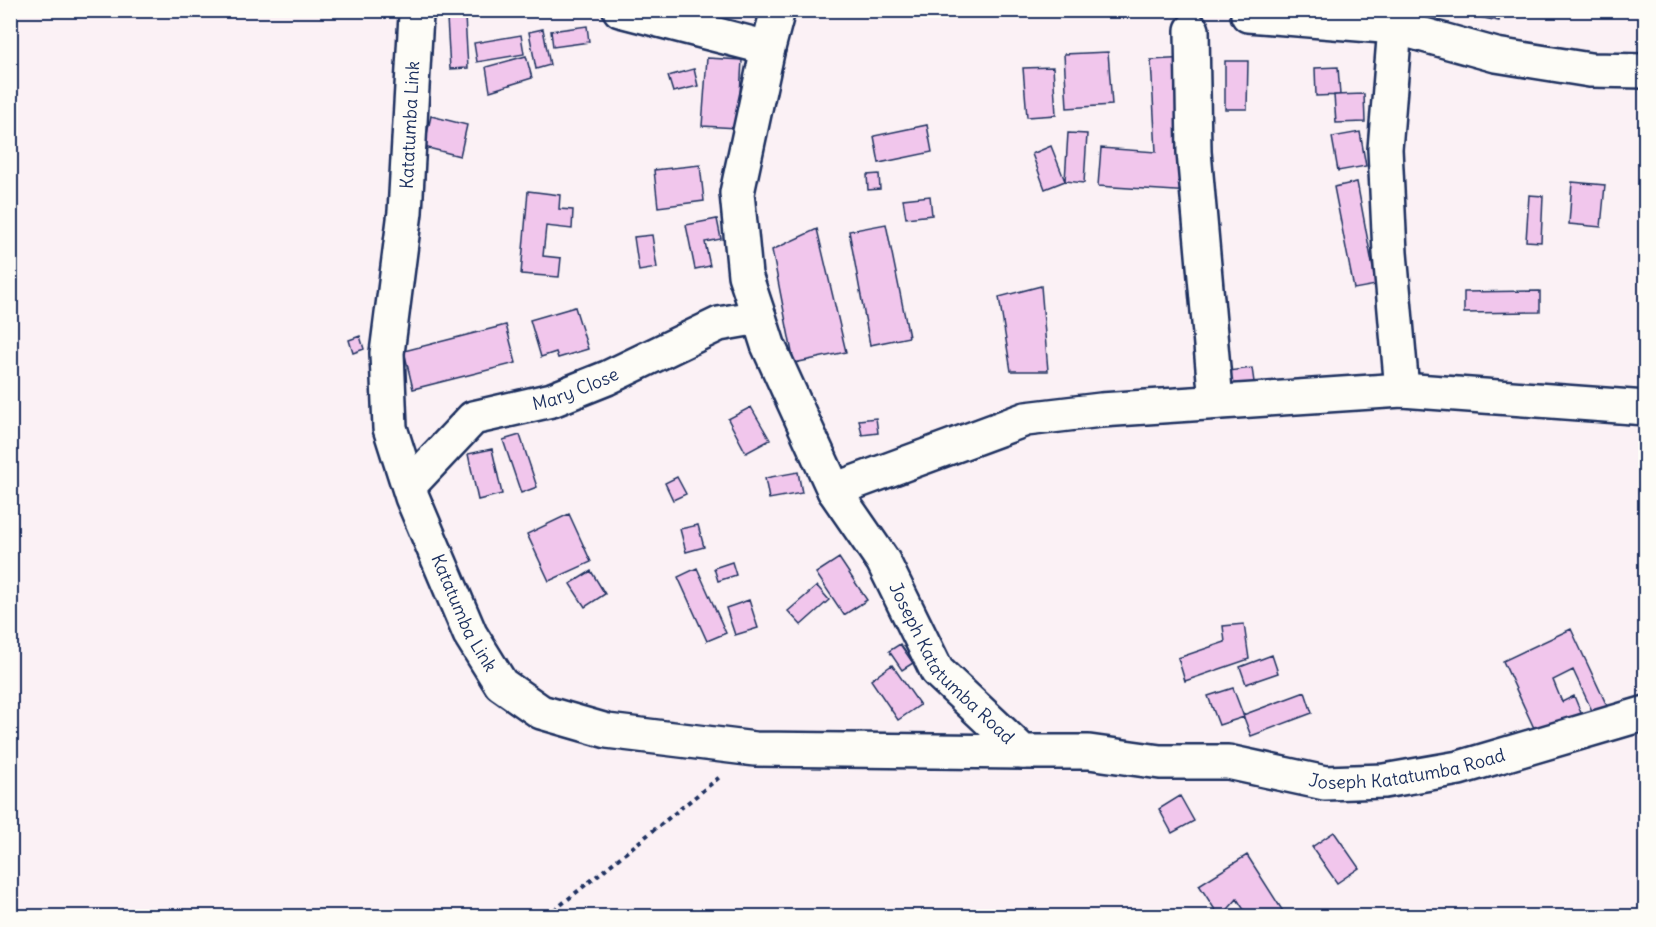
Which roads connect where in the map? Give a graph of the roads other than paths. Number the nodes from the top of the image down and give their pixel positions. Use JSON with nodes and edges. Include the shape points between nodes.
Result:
{"nodes":[{"id":1,"x":620,"y":10,"type":"edge"},
{"id":2,"x":778,"y":10,"type":"edge"},
{"id":3,"x":422,"y":12,"type":"edge"},
{"id":4,"x":1248,"y":15,"type":"dead end"},
{"id":5,"x":1395,"y":27,"type":"junction"},
{"id":6,"x":1192,"y":30,"type":"dead end"},
{"id":7,"x":768,"y":48,"type":"junction"},
{"id":8,"x":1646,"y":71,"type":"edge"},
{"id":9,"x":759,"y":317,"type":"junction"},
{"id":10,"x":1402,"y":390,"type":"junction"},
{"id":11,"x":1216,"y":402,"type":"junction"},
{"id":12,"x":1646,"y":408,"type":"edge"},
{"id":13,"x":409,"y":486,"type":"junction"},
{"id":14,"x":834,"y":490,"type":"junction"},
{"id":15,"x":1646,"y":713,"type":"edge"},
{"id":16,"x":1023,"y":752,"type":"junction"}],
"edges":[{"from":1,"to":7,"type":"street"},
{"from":2,"to":7,"type":"street","name":"Joseph Katatumba Road"},
{"from":3,"to":13,"type":"street","name":"Katatumba Link","via":[[405,212],[387,353],[390,428]]},
{"from":4,"to":5,"type":"street"},
{"from":5,"to":8,"type":"street","via":[[1496,55],[1590,70]]},
{"from":5,"to":10,"type":"street","via":[[1385,149]]},
{"from":6,"to":11,"type":"street","via":[[1194,152]]},
{"from":7,"to":9,"type":"street","name":"Joseph Katatumba Road","via":[[737,193],[745,275]]},
{"from":9,"to":13,"type":"street","name":"Mary Close","via":[[719,324],[552,400],[473,418]]},
{"from":9,"to":14,"type":"street","name":"Joseph Katatumba Road"},
{"from":10,"to":11,"type":"street"},
{"from":10,"to":12,"type":"street"},
{"from":11,"to":14,"type":"street","via":[[1026,419]]},
{"from":13,"to":16,"type":"street","name":"Katatumba Link","via":[[470,634],[501,684],[541,711],[607,730],[755,749]]},
{"from":14,"to":16,"type":"street","name":"Joseph Katatumba Road","via":[[883,561],[937,671]]},
{"from":15,"to":16,"type":"street","name":"Joseph Katatumba Road","via":[[1459,768],[1384,781],[1324,783],[1228,762],[1160,762],[1089,752]]}]}
